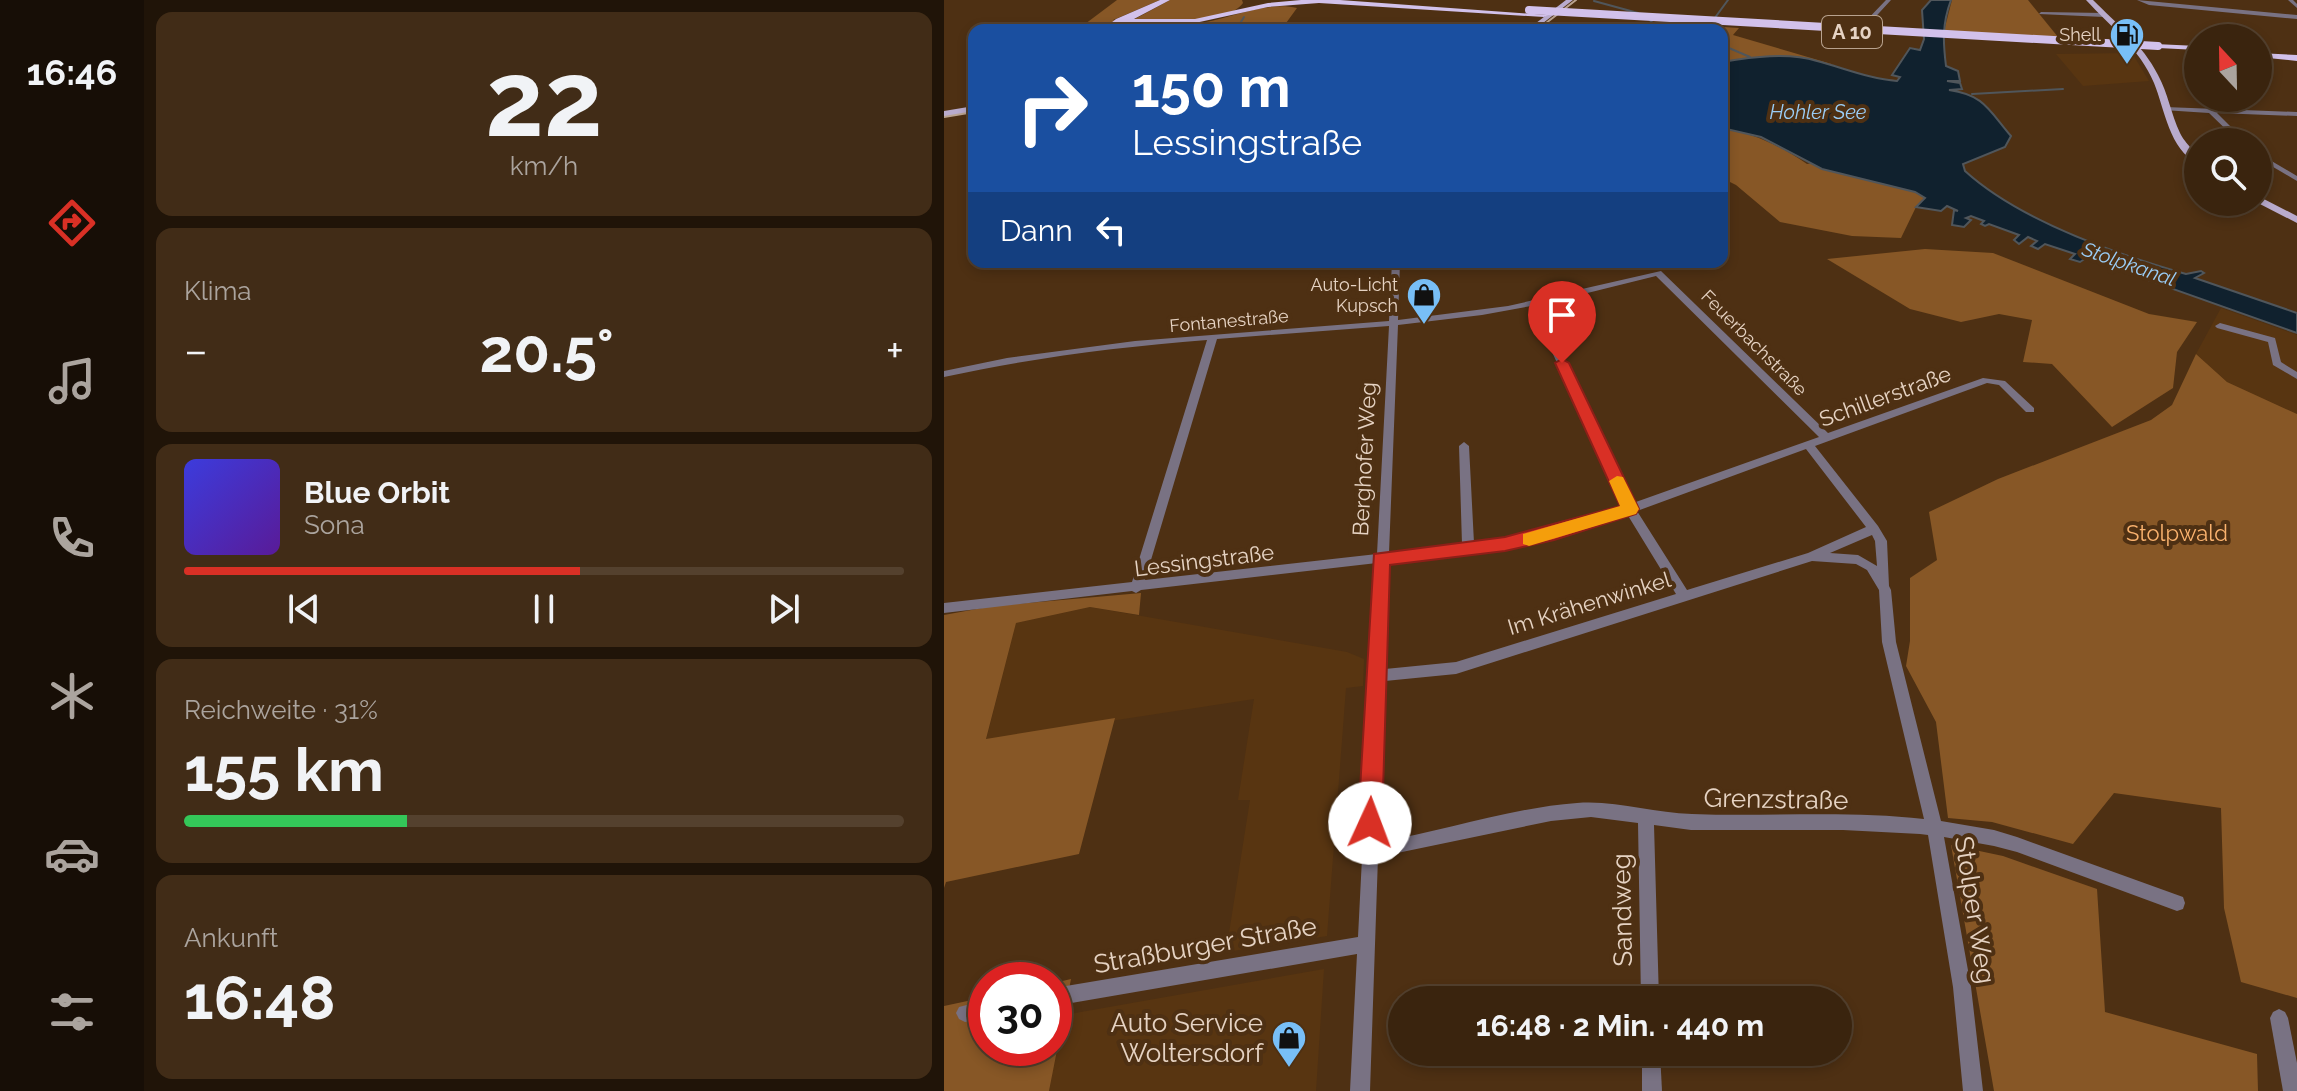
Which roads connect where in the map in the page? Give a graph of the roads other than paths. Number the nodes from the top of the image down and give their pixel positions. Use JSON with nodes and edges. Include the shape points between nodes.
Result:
{"nodes":[{"id":1,"x":1166,"y":0,"type":"edge"},
{"id":2,"x":1244,"y":0,"type":"edge"},
{"id":3,"x":1305,"y":0,"type":"edge"},
{"id":4,"x":1355,"y":0,"type":"edge"},
{"id":5,"x":1570,"y":0,"type":"edge"},
{"id":6,"x":1889,"y":0,"type":"edge"},
{"id":7,"x":2089,"y":0,"type":"edge"},
{"id":8,"x":2139,"y":0,"type":"edge"},
{"id":9,"x":2290,"y":0,"type":"edge"},
{"id":10,"x":1333,"y":2,"type":"junction"},
{"id":11,"x":2297,"y":7,"type":"edge"},
{"id":12,"x":2041,"y":13,"type":"dead end"},
{"id":13,"x":1229,"y":15,"type":"junction"},
{"id":14,"x":2104,"y":15,"type":"junction"},
{"id":15,"x":2297,"y":17,"type":"edge"},
{"id":16,"x":1119,"y":21,"type":"junction"},
{"id":17,"x":1115,"y":24,"type":"edge"},
{"id":18,"x":1538,"y":24,"type":"edge"},
{"id":19,"x":1712,"y":24,"type":"edge"},
{"id":20,"x":1728,"y":25,"type":"edge"},
{"id":21,"x":1865,"y":36,"type":"dead end"},
{"id":22,"x":2159,"y":48,"type":"junction"},
{"id":23,"x":2184,"y":49,"type":"edge"},
{"id":24,"x":2272,"y":55,"type":"edge"},
{"id":25,"x":2297,"y":56,"type":"edge"},
{"id":26,"x":2165,"y":109,"type":"junction"},
{"id":27,"x":968,"y":110,"type":"edge"},
{"id":28,"x":2184,"y":110,"type":"edge"},
{"id":29,"x":2212,"y":112,"type":"edge"},
{"id":30,"x":2247,"y":112,"type":"edge"},
{"id":31,"x":2283,"y":113,"type":"junction"},
{"id":32,"x":944,"y":114,"type":"edge"},
{"id":33,"x":2297,"y":114,"type":"edge"},
{"id":34,"x":2297,"y":124,"type":"edge"},
{"id":35,"x":2229,"y":128,"type":"edge"},
{"id":36,"x":2184,"y":144,"type":"edge"},
{"id":37,"x":2272,"y":163,"type":"edge"},
{"id":38,"x":2296,"y":178,"type":"edge"},
{"id":39,"x":2272,"y":207,"type":"edge"},
{"id":40,"x":2297,"y":220,"type":"edge"},
{"id":41,"x":1396,"y":268,"type":"edge"},
{"id":42,"x":1658,"y":273,"type":"joint"},
{"id":43,"x":1534,"y":304,"type":"junction"},
{"id":44,"x":1393,"y":323,"type":"junction"},
{"id":45,"x":2220,"y":326,"type":"dead end"},
{"id":46,"x":1212,"y":339,"type":"junction"},
{"id":47,"x":944,"y":374,"type":"edge"},
{"id":48,"x":2297,"y":376,"type":"edge"},
{"id":49,"x":944,"y":386,"type":"edge"},
{"id":50,"x":2030,"y":410,"type":"dead end"},
{"id":51,"x":1827,"y":438,"type":"junction"},
{"id":52,"x":1808,"y":445,"type":"junction"},
{"id":53,"x":1464,"y":446,"type":"dead end"},
{"id":54,"x":1630,"y":509,"type":"junction"},
{"id":55,"x":1874,"y":529,"type":"junction"},
{"id":56,"x":1468,"y":548,"type":"junction"},
{"id":57,"x":1812,"y":556,"type":"junction"},
{"id":58,"x":1381,"y":559,"type":"junction"},
{"id":59,"x":1136,"y":588,"type":"junction"},
{"id":60,"x":1885,"y":590,"type":"junction"},
{"id":61,"x":1684,"y":597,"type":"junction"},
{"id":62,"x":944,"y":608,"type":"edge"},
{"id":63,"x":1376,"y":676,"type":"junction"},
{"id":64,"x":1646,"y":819,"type":"junction"},
{"id":65,"x":1935,"y":830,"type":"junction"},
{"id":66,"x":1369,"y":851,"type":"junction"},
{"id":67,"x":2177,"y":903,"type":"dead end"},
{"id":68,"x":1365,"y":944,"type":"junction"},
{"id":69,"x":1650,"y":986,"type":"edge"},
{"id":70,"x":1072,"y":994,"type":"edge"},
{"id":71,"x":968,"y":1012,"type":"edge"},
{"id":72,"x":965,"y":1013,"type":"dead end"},
{"id":73,"x":2279,"y":1018,"type":"dead end"},
{"id":74,"x":1651,"y":1066,"type":"edge"},
{"id":75,"x":1360,"y":1091,"type":"edge"},
{"id":76,"x":1652,"y":1091,"type":"edge"},
{"id":77,"x":1973,"y":1091,"type":"edge"},
{"id":78,"x":2293,"y":1091,"type":"edge"}],
"edges":[{"from":1,"to":16,"type":"highway"},
{"from":2,"to":13,"type":"highway","via":[[1245,6]]},
{"from":3,"to":10,"type":"highway","number":"A 10"},
{"from":4,"to":22,"type":"highway","number":"A 10","bridge":true},
{"from":5,"to":18,"type":"main road"},
{"from":6,"to":21,"type":"street","via":[[1865,25]]},
{"from":7,"to":14,"type":"main road"},
{"from":8,"to":15,"type":"street"},
{"from":9,"to":11,"type":"street"},
{"from":10,"to":13,"type":"highway","via":[[1286,3]]},
{"from":10,"to":19,"type":"highway","number":"A 10","bridge":true},
{"from":12,"to":14,"type":"street"},
{"from":13,"to":16,"type":"highway","via":[[1195,21]]},
{"from":14,"to":26,"type":"main road","via":[[2155,75]]},
{"from":16,"to":17,"type":"highway"},
{"from":20,"to":22,"type":"highway","number":"A 10","bridge":true},
{"from":22,"to":23,"type":"highway","number":"A 10"},
{"from":24,"to":25,"type":"highway"},
{"from":26,"to":28,"type":"street"},
{"from":26,"to":36,"type":"main road"},
{"from":27,"to":32,"type":"main road"},
{"from":29,"to":35,"type":"street"},
{"from":30,"to":31,"type":"street"},
{"from":31,"to":33,"type":"street"},
{"from":31,"to":34,"type":"street"},
{"from":37,"to":38,"type":"street"},
{"from":39,"to":40,"type":"main road"},
{"from":41,"to":44,"type":"street","name":"Berghofer Weg"},
{"from":42,"to":43,"type":"street","name":"Fontanestraße"},
{"from":42,"to":51,"type":"street","name":"Feuerbachstraße"},
{"from":43,"to":44,"type":"street","name":"Fontanestraße"},
{"from":43,"to":54,"type":"street"},
{"from":44,"to":46,"type":"street","name":"Fontanestraße"},
{"from":44,"to":58,"type":"street","name":"Berghofer Weg"},
{"from":45,"to":48,"type":"street","via":[[2272,340],[2276,363]]},
{"from":46,"to":47,"type":"street","name":"Fontanestraße","via":[[1048,354]]},
{"from":46,"to":59,"type":"street"},
{"from":47,"to":49,"type":"street"},
{"from":50,"to":51,"type":"street","name":"Schillerstraße","via":[[2002,383],[1986,380]]},
{"from":51,"to":52,"type":"street","name":"Schillerstraße"},
{"from":52,"to":54,"type":"street","name":"Lessingstraße"},
{"from":52,"to":55,"type":"street","name":"Schillerstraße"},
{"from":53,"to":56,"type":"street"},
{"from":54,"to":56,"type":"street","name":"Lessingstraße","via":[[1554,534]]},
{"from":54,"to":61,"type":"street"},
{"from":55,"to":57,"type":"street","name":"Im Krähenwinkel"},
{"from":55,"to":60,"type":"street","via":[[1881,541]]},
{"from":56,"to":58,"type":"street","name":"Lessingstraße"},
{"from":57,"to":60,"type":"street","name":"Im Krähenwinkel","via":[[1858,560],[1871,567]]},
{"from":57,"to":61,"type":"street","name":"Im Krähenwinkel"},
{"from":58,"to":59,"type":"street","name":"Lessingstraße"},
{"from":58,"to":63,"type":"street","name":"Berghofer Weg"},
{"from":59,"to":62,"type":"street","name":"Lessingstraße"},
{"from":60,"to":65,"type":"street","name":"Stolper Weg","via":[[1889,642]]},
{"from":61,"to":63,"type":"street","name":"Im Krähenwinkel","via":[[1456,668]]},
{"from":63,"to":66,"type":"street","name":"Berghofer Weg"},
{"from":64,"to":65,"type":"street","name":"Grenzstraße","via":[[1814,821]]},
{"from":64,"to":66,"type":"street","name":"Grenzstraße","via":[[1621,810],[1578,810]]},
{"from":64,"to":69,"type":"street","name":"Sandweg"},
{"from":65,"to":67,"type":"street","name":"Grenzstraße","via":[[1994,838]]},
{"from":65,"to":77,"type":"street","name":"Stolper Weg","via":[[1962,987]]},
{"from":66,"to":68,"type":"street","name":"Berghofer Weg"},
{"from":68,"to":70,"type":"street","name":"Straßburger Straße"},
{"from":68,"to":75,"type":"street","name":"Berghofer Weg"},
{"from":71,"to":72,"type":"street"},
{"from":73,"to":78,"type":"street"},
{"from":74,"to":76,"type":"street"}]}
